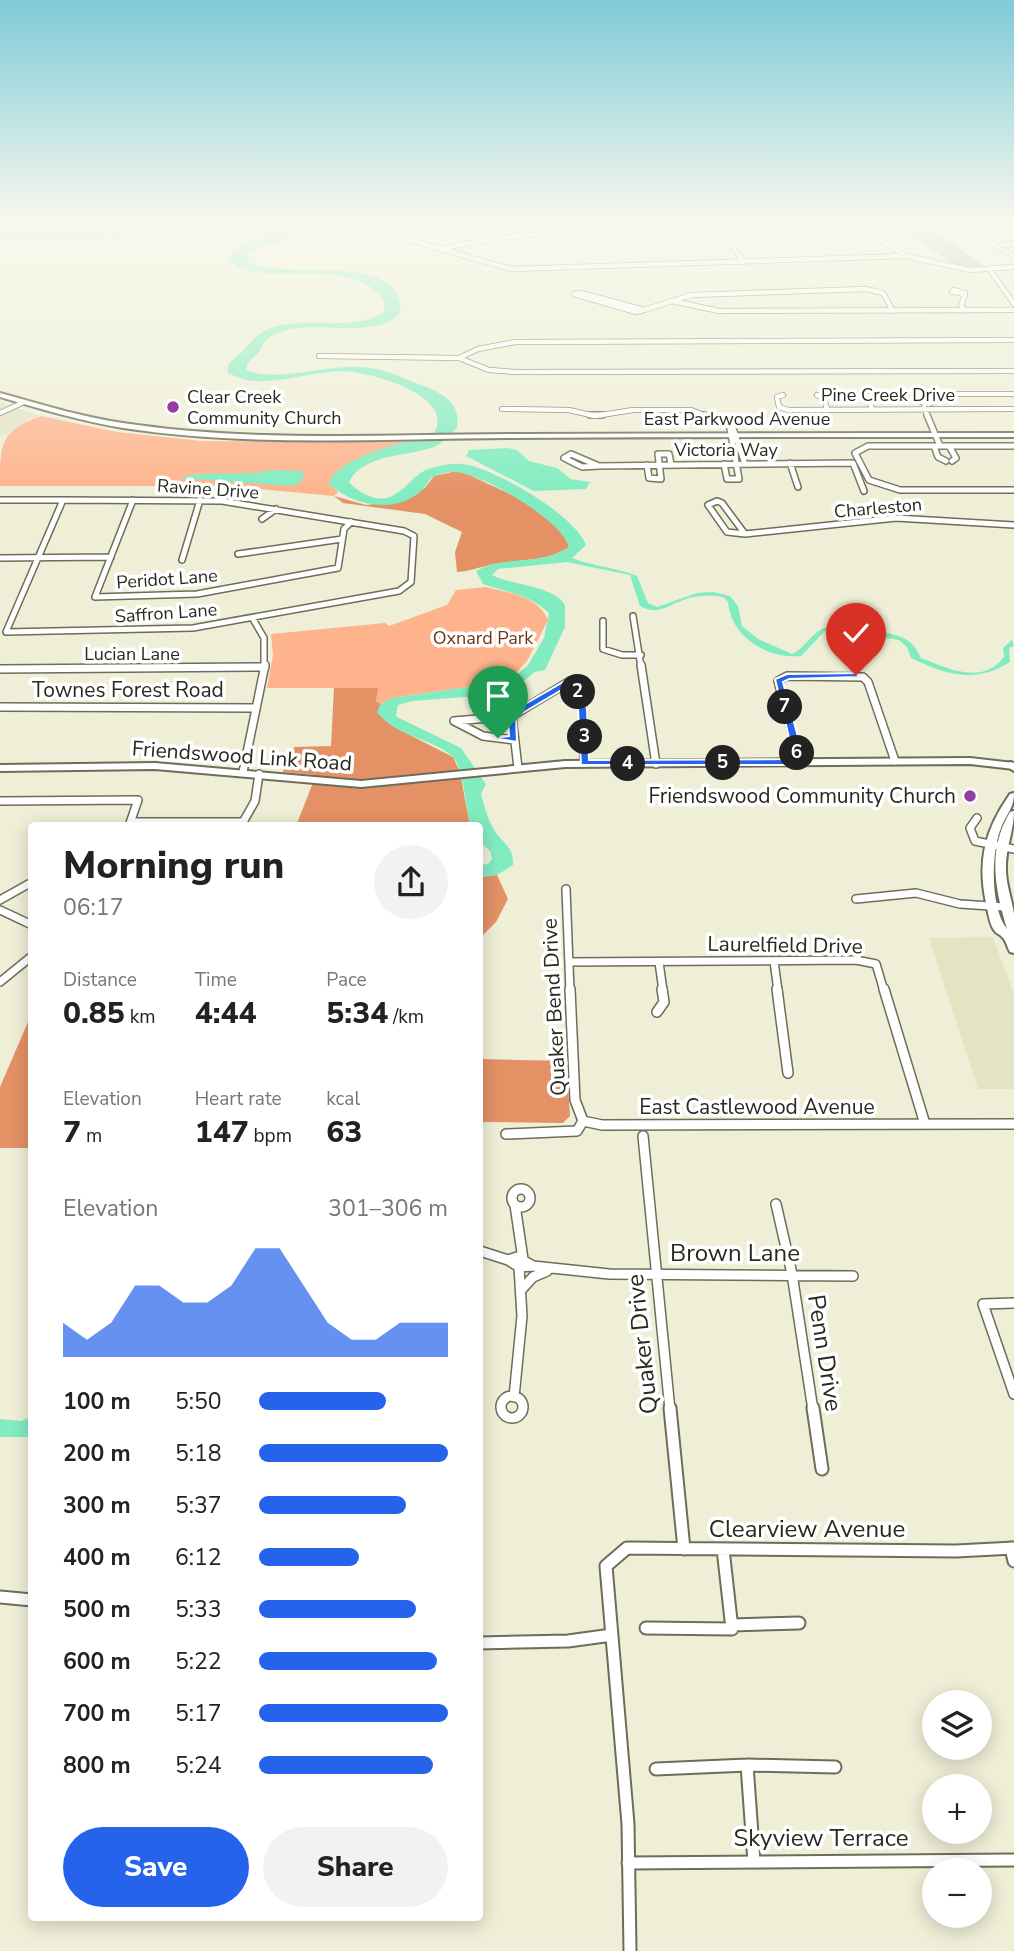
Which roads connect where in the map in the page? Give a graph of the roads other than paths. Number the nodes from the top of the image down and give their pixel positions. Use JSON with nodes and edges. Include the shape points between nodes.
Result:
{"nodes":[{"id":1,"x":1014,"y":340,"type":"edge"},
{"id":2,"x":319,"y":356,"type":"dead end"},
{"id":3,"x":459,"y":358,"type":"junction"},
{"id":4,"x":1014,"y":371,"type":"edge"},
{"id":5,"x":1014,"y":394,"type":"edge"},
{"id":6,"x":783,"y":395,"type":"dead end"},
{"id":7,"x":817,"y":395,"type":"dead end"},
{"id":8,"x":0,"y":396,"type":"edge"},
{"id":9,"x":22,"y":403,"type":"junction"},
{"id":10,"x":929,"y":404,"type":"junction"},
{"id":11,"x":502,"y":409,"type":"dead end"},
{"id":12,"x":827,"y":409,"type":"junction"},
{"id":13,"x":872,"y":409,"type":"junction"},
{"id":14,"x":924,"y":409,"type":"junction"},
{"id":15,"x":1014,"y":409,"type":"edge"},
{"id":16,"x":0,"y":411,"type":"edge"},
{"id":17,"x":733,"y":435,"type":"junction"},
{"id":18,"x":935,"y":435,"type":"junction"},
{"id":19,"x":1014,"y":435,"type":"edge"},
{"id":20,"x":937,"y":446,"type":"junction"},
{"id":21,"x":949,"y":446,"type":"junction"},
{"id":22,"x":1014,"y":446,"type":"edge"},
{"id":23,"x":790,"y":463,"type":"junction"},
{"id":24,"x":671,"y":464,"type":"junction"},
{"id":25,"x":724,"y":464,"type":"junction"},
{"id":26,"x":737,"y":464,"type":"junction"},
{"id":27,"x":745,"y":464,"type":"junction"},
{"id":28,"x":647,"y":465,"type":"junction"},
{"id":29,"x":659,"y":465,"type":"junction"},
{"id":30,"x":599,"y":466,"type":"junction"},
{"id":31,"x":797,"y":487,"type":"dead end"},
{"id":32,"x":1014,"y":490,"type":"edge"},
{"id":33,"x":864,"y":491,"type":"dead end"},
{"id":34,"x":0,"y":500,"type":"edge"},
{"id":35,"x":63,"y":500,"type":"junction"},
{"id":36,"x":132,"y":500,"type":"junction"},
{"id":37,"x":200,"y":500,"type":"junction"},
{"id":38,"x":276,"y":509,"type":"junction"},
{"id":39,"x":262,"y":519,"type":"dead end"},
{"id":40,"x":351,"y":522,"type":"junction"},
{"id":41,"x":1014,"y":525,"type":"edge"},
{"id":42,"x":412,"y":534,"type":"joint"},
{"id":43,"x":745,"y":534,"type":"junction"},
{"id":44,"x":342,"y":540,"type":"junction"},
{"id":45,"x":238,"y":554,"type":"dead end"},
{"id":46,"x":111,"y":557,"type":"junction"},
{"id":47,"x":0,"y":558,"type":"edge"},
{"id":48,"x":38,"y":558,"type":"junction"},
{"id":49,"x":182,"y":560,"type":"dead end"},
{"id":50,"x":633,"y":616,"type":"dead end"},
{"id":51,"x":253,"y":619,"type":"junction"},
{"id":52,"x":603,"y":621,"type":"dead end"},
{"id":53,"x":641,"y":655,"type":"junction"},
{"id":54,"x":265,"y":667,"type":"junction"},
{"id":55,"x":0,"y":669,"type":"edge"},
{"id":56,"x":0,"y":707,"type":"edge"},
{"id":57,"x":256,"y":708,"type":"junction"},
{"id":58,"x":512,"y":716,"type":"junction"},
{"id":59,"x":514,"y":740,"type":"junction"},
{"id":60,"x":895,"y":761,"type":"junction"},
{"id":61,"x":800,"y":762,"type":"junction"},
{"id":62,"x":584,"y":763,"type":"junction"},
{"id":63,"x":656,"y":764,"type":"junction"},
{"id":64,"x":1013,"y":766,"type":"edge"},
{"id":65,"x":0,"y":768,"type":"edge"},
{"id":66,"x":513,"y":768,"type":"junction"},
{"id":67,"x":243,"y":772,"type":"junction"},
{"id":68,"x":259,"y":774,"type":"junction"},
{"id":69,"x":1014,"y":796,"type":"edge"},
{"id":70,"x":0,"y":801,"type":"edge"},
{"id":71,"x":1014,"y":814,"type":"edge"},
{"id":72,"x":977,"y":818,"type":"dead end"},
{"id":73,"x":131,"y":822,"type":"edge"},
{"id":74,"x":243,"y":822,"type":"edge"},
{"id":75,"x":1002,"y":848,"type":"edge"},
{"id":76,"x":28,"y":884,"type":"edge"},
{"id":77,"x":566,"y":889,"type":"dead end"},
{"id":78,"x":856,"y":899,"type":"dead end"},
{"id":79,"x":0,"y":900,"type":"edge"},
{"id":80,"x":992,"y":907,"type":"junction"},
{"id":81,"x":1005,"y":907,"type":"junction"},
{"id":82,"x":0,"y":911,"type":"edge"},
{"id":83,"x":28,"y":923,"type":"edge"},
{"id":84,"x":1009,"y":936,"type":"junction"},
{"id":85,"x":1014,"y":949,"type":"edge"},
{"id":86,"x":28,"y":960,"type":"edge"},
{"id":87,"x":774,"y":961,"type":"junction"},
{"id":88,"x":569,"y":962,"type":"junction"},
{"id":89,"x":659,"y":962,"type":"junction"},
{"id":90,"x":0,"y":982,"type":"edge"},
{"id":91,"x":657,"y":1012,"type":"dead end"},
{"id":92,"x":788,"y":1073,"type":"dead end"},
{"id":93,"x":583,"y":1121,"type":"junction"},
{"id":94,"x":925,"y":1124,"type":"junction"},
{"id":95,"x":1014,"y":1124,"type":"edge"},
{"id":96,"x":506,"y":1134,"type":"dead end"},
{"id":97,"x":643,"y":1136,"type":"dead end"},
{"id":98,"x":776,"y":1204,"type":"dead end"},
{"id":99,"x":515,"y":1205,"type":"dead end"},
{"id":100,"x":483,"y":1252,"type":"edge"},
{"id":101,"x":521,"y":1263,"type":"junction"},
{"id":102,"x":548,"y":1270,"type":"junction"},
{"id":103,"x":656,"y":1274,"type":"junction"},
{"id":104,"x":792,"y":1274,"type":"junction"},
{"id":105,"x":853,"y":1276,"type":"dead end"},
{"id":106,"x":522,"y":1289,"type":"junction"},
{"id":107,"x":1014,"y":1303,"type":"edge"},
{"id":108,"x":1014,"y":1394,"type":"edge"},
{"id":109,"x":514,"y":1397,"type":"dead end"},
{"id":110,"x":822,"y":1469,"type":"dead end"},
{"id":111,"x":1013,"y":1548,"type":"edge"},
{"id":112,"x":684,"y":1549,"type":"junction"},
{"id":113,"x":723,"y":1549,"type":"junction"},
{"id":114,"x":1014,"y":1561,"type":"edge"},
{"id":115,"x":0,"y":1597,"type":"edge"},
{"id":116,"x":28,"y":1600,"type":"edge"},
{"id":117,"x":799,"y":1623,"type":"dead end"},
{"id":118,"x":732,"y":1625,"type":"junction"},
{"id":119,"x":646,"y":1628,"type":"dead end"},
{"id":120,"x":612,"y":1635,"type":"junction"},
{"id":121,"x":483,"y":1643,"type":"edge"},
{"id":122,"x":747,"y":1765,"type":"junction"},
{"id":123,"x":835,"y":1767,"type":"dead end"},
{"id":124,"x":656,"y":1769,"type":"dead end"},
{"id":125,"x":1014,"y":1860,"type":"edge"},
{"id":126,"x":754,"y":1861,"type":"junction"},
{"id":127,"x":628,"y":1863,"type":"junction"},
{"id":128,"x":630,"y":1951,"type":"edge"}],
"edges":[{"from":1,"to":3,"type":"street","via":[[512,342]]},
{"from":2,"to":3,"type":"street"},
{"from":3,"to":4,"type":"street","via":[[489,370],[516,372]]},
{"from":5,"to":10,"type":"street","via":[[953,394]]},
{"from":6,"to":12,"type":"street","name":"Pine Creek Drive","via":[[777,399],[783,409]]},
{"from":7,"to":12,"type":"street"},
{"from":8,"to":9,"type":"main road","name":"East Parkwood Avenue"},
{"from":9,"to":16,"type":"street"},
{"from":9,"to":17,"type":"main road","name":"East Parkwood Avenue","via":[[93,422],[188,435]]},
{"from":10,"to":13,"type":"street","via":[[896,395],[868,396]]},
{"from":10,"to":14,"type":"street"},
{"from":11,"to":17,"type":"street","via":[[569,410],[594,416],[691,410],[729,423]]},
{"from":12,"to":13,"type":"street","name":"Pine Creek Drive"},
{"from":13,"to":14,"type":"street","name":"Pine Creek Drive"},
{"from":14,"to":15,"type":"street","name":"Pine Creek Drive"},
{"from":14,"to":18,"type":"street"},
{"from":17,"to":18,"type":"main road","name":"East Parkwood Avenue"},
{"from":17,"to":26,"type":"street"},
{"from":17,"to":27,"type":"street"},
{"from":18,"to":19,"type":"main road","name":"East Parkwood Avenue"},
{"from":18,"to":20,"type":"street"},
{"from":20,"to":21,"type":"street"},
{"from":20,"to":21,"type":"street","via":[[938,457],[949,461],[956,458]]},
{"from":20,"to":32,"type":"street","via":[[868,446],[855,453],[869,480],[890,489]]},
{"from":21,"to":22,"type":"street"},
{"from":23,"to":27,"type":"street","name":"Victoria Way"},
{"from":23,"to":31,"type":"street"},
{"from":23,"to":33,"type":"street","name":"Victoria Way","via":[[853,463]]},
{"from":24,"to":25,"type":"street","name":"Victoria Way"},
{"from":24,"to":29,"type":"street","name":"Victoria Way"},
{"from":24,"to":29,"type":"street","via":[[669,454],[663,452],[658,454]]},
{"from":25,"to":26,"type":"street","name":"Victoria Way"},
{"from":25,"to":26,"type":"street","via":[[727,479],[733,481],[739,478]]},
{"from":26,"to":27,"type":"street","name":"Victoria Way"},
{"from":28,"to":29,"type":"street","name":"Victoria Way"},
{"from":28,"to":29,"type":"street","via":[[649,478],[655,481],[661,479]]},
{"from":28,"to":30,"type":"street","name":"Victoria Way"},
{"from":30,"to":30,"type":"street","via":[[582,467],[564,456],[576,455]]},
{"from":34,"to":35,"type":"street","name":"Ravine Drive"},
{"from":35,"to":36,"type":"street","name":"Ravine Drive"},
{"from":35,"to":48,"type":"street"},
{"from":36,"to":37,"type":"street","name":"Ravine Drive"},
{"from":36,"to":46,"type":"street"},
{"from":37,"to":38,"type":"street","name":"Ravine Drive"},
{"from":37,"to":49,"type":"street"},
{"from":38,"to":39,"type":"street"},
{"from":38,"to":40,"type":"street","name":"Ravine Drive"},
{"from":40,"to":42,"type":"street","name":"Ravine Drive"},
{"from":40,"to":44,"type":"street"},
{"from":41,"to":43,"type":"street","name":"Charleston","via":[[896,518]]},
{"from":42,"to":51,"type":"street","name":"Saffron Lane","via":[[411,582],[399,591]]},
{"from":43,"to":43,"type":"street","via":[[727,532],[709,502],[722,503]]},
{"from":44,"to":45,"type":"street"},
{"from":44,"to":46,"type":"street","name":"Peridot Lane","via":[[338,568],[168,596],[95,597]]},
{"from":46,"to":48,"type":"street"},
{"from":47,"to":48,"type":"street"},
{"from":48,"to":51,"type":"street","name":"Saffron Lane","via":[[6,632],[176,629]]},
{"from":50,"to":53,"type":"street"},
{"from":51,"to":54,"type":"street","via":[[264,638]]},
{"from":52,"to":53,"type":"street","via":[[603,649]]},
{"from":53,"to":63,"type":"street"},
{"from":54,"to":55,"type":"street","name":"Lucian Lane"},
{"from":54,"to":57,"type":"street"},
{"from":56,"to":57,"type":"street","name":"Townes Forest Road"},
{"from":57,"to":67,"type":"street"},
{"from":58,"to":59,"type":"street"},
{"from":58,"to":59,"type":"street","via":[[454,721],[483,736]]},
{"from":58,"to":62,"type":"street","via":[[570,681],[576,685],[583,709]]},
{"from":59,"to":66,"type":"street"},
{"from":60,"to":61,"type":"main road","name":"Friendswood Link Road"},
{"from":60,"to":61,"type":"street","via":[[868,682],[856,675],[779,681]]},
{"from":60,"to":64,"type":"main road","name":"Friendswood Link Road"},
{"from":61,"to":63,"type":"main road","name":"Friendswood Link Road"},
{"from":62,"to":63,"type":"main road","name":"Friendswood Link Road"},
{"from":62,"to":66,"type":"main road","name":"Friendswood Link Road"},
{"from":65,"to":67,"type":"main road","name":"Friendswood Link Road","via":[[155,766]]},
{"from":66,"to":68,"type":"main road","name":"Friendswood Link Road","via":[[391,783]]},
{"from":67,"to":68,"type":"main road","name":"Friendswood Link Road"},
{"from":68,"to":74,"type":"street","via":[[255,801]]},
{"from":69,"to":75,"type":"main road","via":[[1000,817]]},
{"from":70,"to":73,"type":"street","via":[[138,800]]},
{"from":71,"to":75,"type":"main road"},
{"from":72,"to":75,"type":"street","via":[[971,835],[979,843]]},
{"from":75,"to":80,"type":"main road","via":[[986,876]]},
{"from":75,"to":81,"type":"main road","via":[[999,875]]},
{"from":76,"to":79,"type":"street"},
{"from":77,"to":88,"type":"street","name":"Quaker Bend Drive"},
{"from":78,"to":80,"type":"street","via":[[916,893]]},
{"from":80,"to":81,"type":"street"},
{"from":80,"to":84,"type":"main road","via":[[999,929]]},
{"from":81,"to":84,"type":"main road","via":[[1013,929]]},
{"from":82,"to":83,"type":"street"},
{"from":84,"to":85,"type":"main road"},
{"from":86,"to":90,"type":"street"},
{"from":87,"to":89,"type":"street","name":"Laurelfield Drive"},
{"from":87,"to":92,"type":"street"},
{"from":87,"to":94,"type":"street","name":"Laurelfield Drive","via":[[876,964]]},
{"from":88,"to":89,"type":"street","name":"Laurelfield Drive"},
{"from":88,"to":93,"type":"street","name":"Quaker Bend Drive","via":[[575,1100]]},
{"from":89,"to":91,"type":"street","via":[[664,1002]]},
{"from":93,"to":94,"type":"street","name":"East Castlewood Avenue","via":[[602,1125]]},
{"from":93,"to":96,"type":"street","name":"East Castlewood Avenue","via":[[578,1131]]},
{"from":94,"to":95,"type":"street","name":"East Castlewood Avenue"},
{"from":97,"to":103,"type":"street","name":"Quaker Drive"},
{"from":98,"to":104,"type":"street","name":"Penn Drive"},
{"from":99,"to":101,"type":"street"},
{"from":100,"to":101,"type":"street","name":"Brown Lane"},
{"from":101,"to":102,"type":"street","name":"Brown Lane"},
{"from":101,"to":106,"type":"street"},
{"from":102,"to":103,"type":"street","name":"Brown Lane"},
{"from":102,"to":106,"type":"street"},
{"from":103,"to":104,"type":"street","name":"Brown Lane"},
{"from":103,"to":112,"type":"street","name":"Quaker Drive"},
{"from":104,"to":105,"type":"street","name":"Brown Lane"},
{"from":104,"to":110,"type":"street","name":"Penn Drive"},
{"from":106,"to":109,"type":"street"},
{"from":107,"to":108,"type":"street","via":[[983,1304],[985,1322],[1005,1361]]},
{"from":111,"to":113,"type":"street","name":"Clearview Avenue"},
{"from":111,"to":114,"type":"street"},
{"from":112,"to":113,"type":"street","name":"Clearview Avenue"},
{"from":112,"to":120,"type":"street","name":"Clearview Avenue","via":[[627,1548],[612,1558],[607,1565]]},
{"from":113,"to":118,"type":"street"},
{"from":115,"to":116,"type":"street"},
{"from":117,"to":118,"type":"street"},
{"from":118,"to":119,"type":"street","via":[[732,1629]]},
{"from":120,"to":121,"type":"street"},
{"from":120,"to":127,"type":"street"},
{"from":122,"to":123,"type":"street"},
{"from":122,"to":124,"type":"street"},
{"from":122,"to":126,"type":"street"},
{"from":125,"to":126,"type":"street","name":"Skyview Terrace"},
{"from":126,"to":127,"type":"street","name":"Skyview Terrace"},
{"from":127,"to":128,"type":"street"}]}
